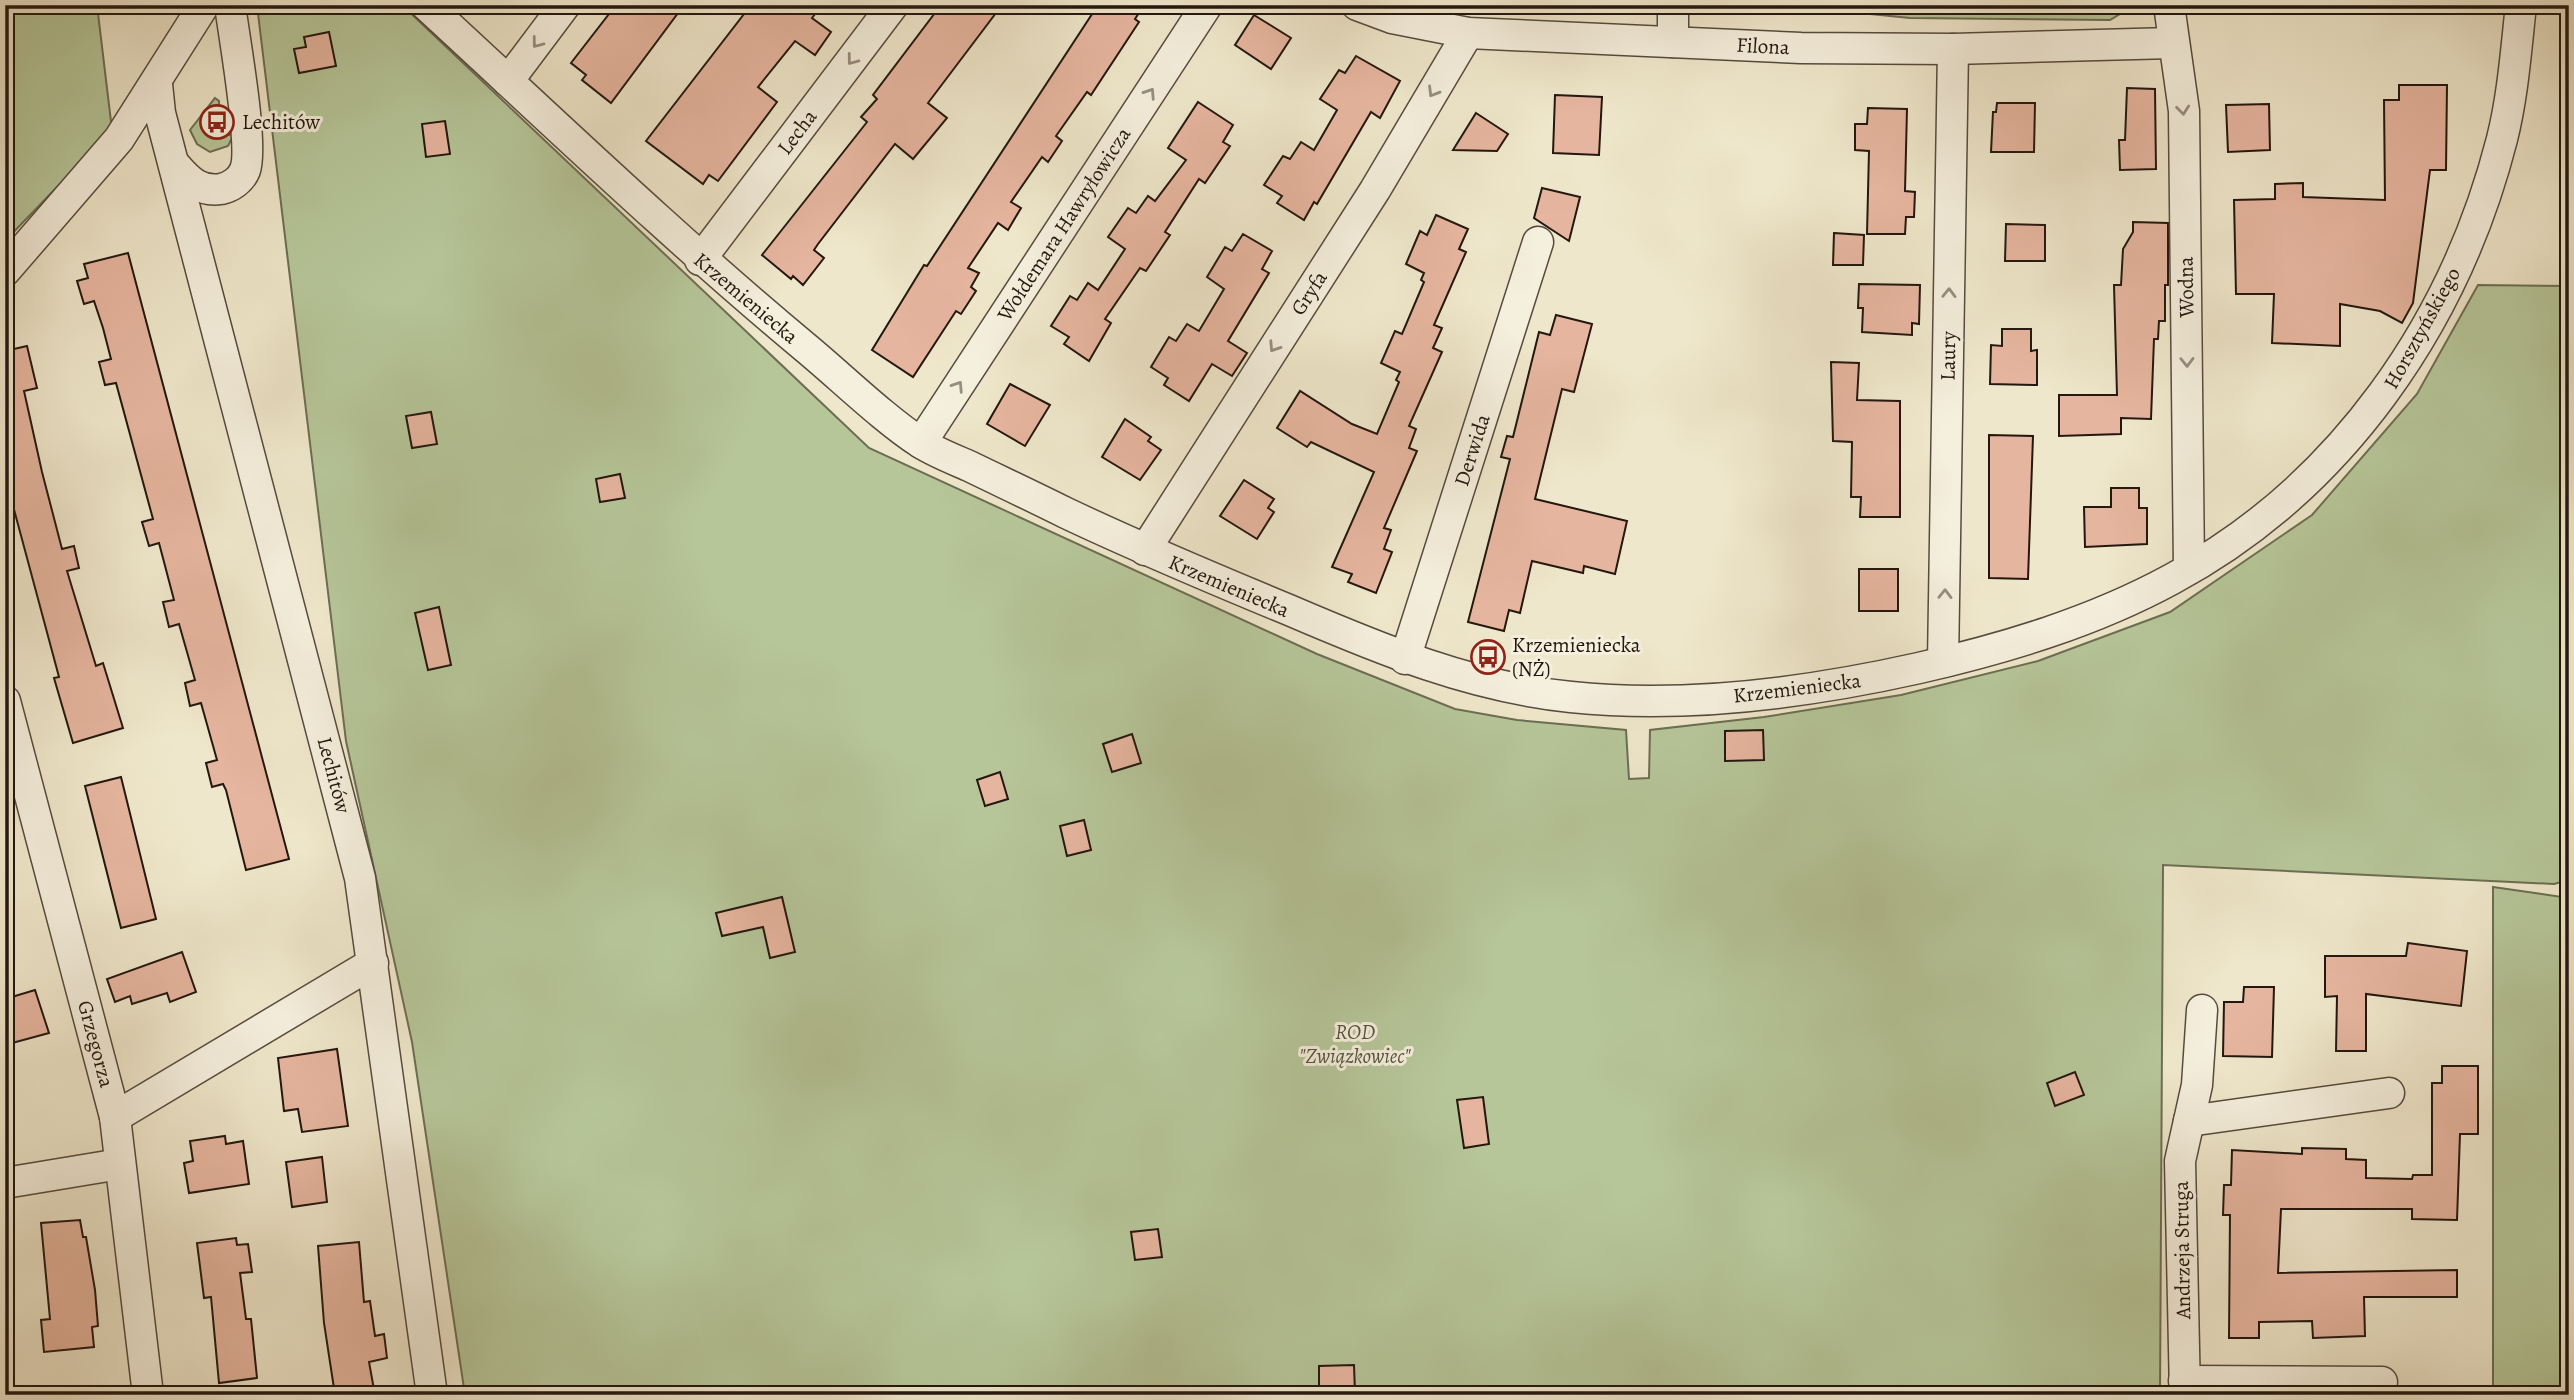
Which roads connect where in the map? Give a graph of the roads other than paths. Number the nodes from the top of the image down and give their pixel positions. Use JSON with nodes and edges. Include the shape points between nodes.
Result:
{"nodes":[{"id":1,"x":204,"y":5,"type":"edge"},
{"id":2,"x":230,"y":5,"type":"edge"},
{"id":3,"x":426,"y":5,"type":"edge"},
{"id":4,"x":565,"y":5,"type":"edge"},
{"id":5,"x":894,"y":5,"type":"edge"},
{"id":6,"x":1207,"y":5,"type":"edge"},
{"id":7,"x":1357,"y":5,"type":"edge"},
{"id":8,"x":1673,"y":5,"type":"edge"},
{"id":9,"x":2169,"y":5,"type":"edge"},
{"id":10,"x":2521,"y":5,"type":"edge"},
{"id":11,"x":1468,"y":33,"type":"junction"},
{"id":12,"x":1673,"y":42,"type":"junction"},
{"id":13,"x":2172,"y":43,"type":"junction"},
{"id":14,"x":1954,"y":49,"type":"junction"},
{"id":15,"x":508,"y":81,"type":"junction"},
{"id":16,"x":157,"y":84,"type":"junction"},
{"id":17,"x":176,"y":166,"type":"junction"},
{"id":18,"x":1538,"y":242,"type":"dead end"},
{"id":19,"x":700,"y":260,"type":"junction"},
{"id":20,"x":5,"y":271,"type":"edge"},
{"id":21,"x":921,"y":443,"type":"junction"},
{"id":22,"x":1145,"y":550,"type":"junction"},
{"id":23,"x":2189,"y":569,"type":"junction"},
{"id":24,"x":1405,"y":659,"type":"junction"},
{"id":25,"x":1943,"y":662,"type":"junction"},
{"id":26,"x":5,"y":701,"type":"edge"},
{"id":27,"x":373,"y":964,"type":"junction"},
{"id":28,"x":2202,"y":1010,"type":"dead end"},
{"id":29,"x":2389,"y":1093,"type":"dead end"},
{"id":30,"x":115,"y":1117,"type":"junction"},
{"id":31,"x":2189,"y":1121,"type":"junction"},
{"id":32,"x":120,"y":1164,"type":"junction"},
{"id":33,"x":5,"y":1183,"type":"edge"},
{"id":34,"x":2382,"y":1382,"type":"dead end"},
{"id":35,"x":2184,"y":1388,"type":"edge"},
{"id":36,"x":148,"y":1395,"type":"edge"},
{"id":37,"x":432,"y":1395,"type":"edge"}],
"edges":[{"from":1,"to":16,"type":"street"},
{"from":2,"to":17,"type":"street","via":[[247,143],[244,173],[230,188],[212,190],[192,184]]},
{"from":3,"to":15,"type":"street","name":"Krzemieniecka"},
{"from":4,"to":15,"type":"street","one_way":true},
{"from":5,"to":19,"type":"street","name":"Lecha","one_way":true},
{"from":21,"to":6,"type":"street","name":"Wołdemara Hawryłowicza","one_way":true},
{"from":7,"to":11,"type":"street","name":"Filona","via":[[1392,18]]},
{"from":8,"to":12,"type":"street"},
{"from":9,"to":13,"type":"street","name":"Wodna"},
{"from":10,"to":23,"type":"street","name":"Horsztyńskiego","via":[[2502,136],[2479,214],[2442,299],[2387,392],[2347,442],[2299,489]]},
{"from":11,"to":12,"type":"street","name":"Filona"},
{"from":11,"to":22,"type":"street","name":"Gryfa","one_way":true},
{"from":12,"to":14,"type":"street","name":"Filona"},
{"from":13,"to":14,"type":"street","name":"Filona"},
{"from":13,"to":23,"type":"street","name":"Wodna","one_way":true,"via":[[2184,111]]},
{"from":25,"to":14,"type":"street","name":"Laury","one_way":true},
{"from":15,"to":19,"type":"street","name":"Krzemieniecka"},
{"from":16,"to":17,"type":"street","name":"Lechitów","via":[[160,113]]},
{"from":16,"to":20,"type":"street","via":[[119,139]]},
{"from":17,"to":27,"type":"street","name":"Lechitów","via":[[360,878]]},
{"from":18,"to":24,"type":"street","name":"Derwida"},
{"from":19,"to":21,"type":"street","name":"Krzemieniecka"},
{"from":21,"to":22,"type":"street","name":"Krzemieniecka"},
{"from":22,"to":24,"type":"street","name":"Krzemieniecka"},
{"from":23,"to":25,"type":"street","name":"Krzemieniecka","via":[[2073,625]]},
{"from":24,"to":25,"type":"street","name":"Krzemieniecka","via":[[1494,686],[1573,698],[1643,700],[1717,698],[1862,681]]},
{"from":26,"to":30,"type":"street","name":"Grzegorza"},
{"from":27,"to":30,"type":"street"},
{"from":27,"to":37,"type":"street","name":"Lechitów"},
{"from":28,"to":31,"type":"street","name":"Andrzeja Struga","via":[[2197,1085]]},
{"from":29,"to":31,"type":"street"},
{"from":30,"to":32,"type":"street","name":"Grzegorza"},
{"from":31,"to":35,"type":"street","name":"Andrzeja Struga","via":[[2180,1161]]},
{"from":32,"to":33,"type":"street"},
{"from":32,"to":36,"type":"street","name":"Grzegorza"},
{"from":34,"to":35,"type":"street","name":"Andrzeja Struga"}]}
